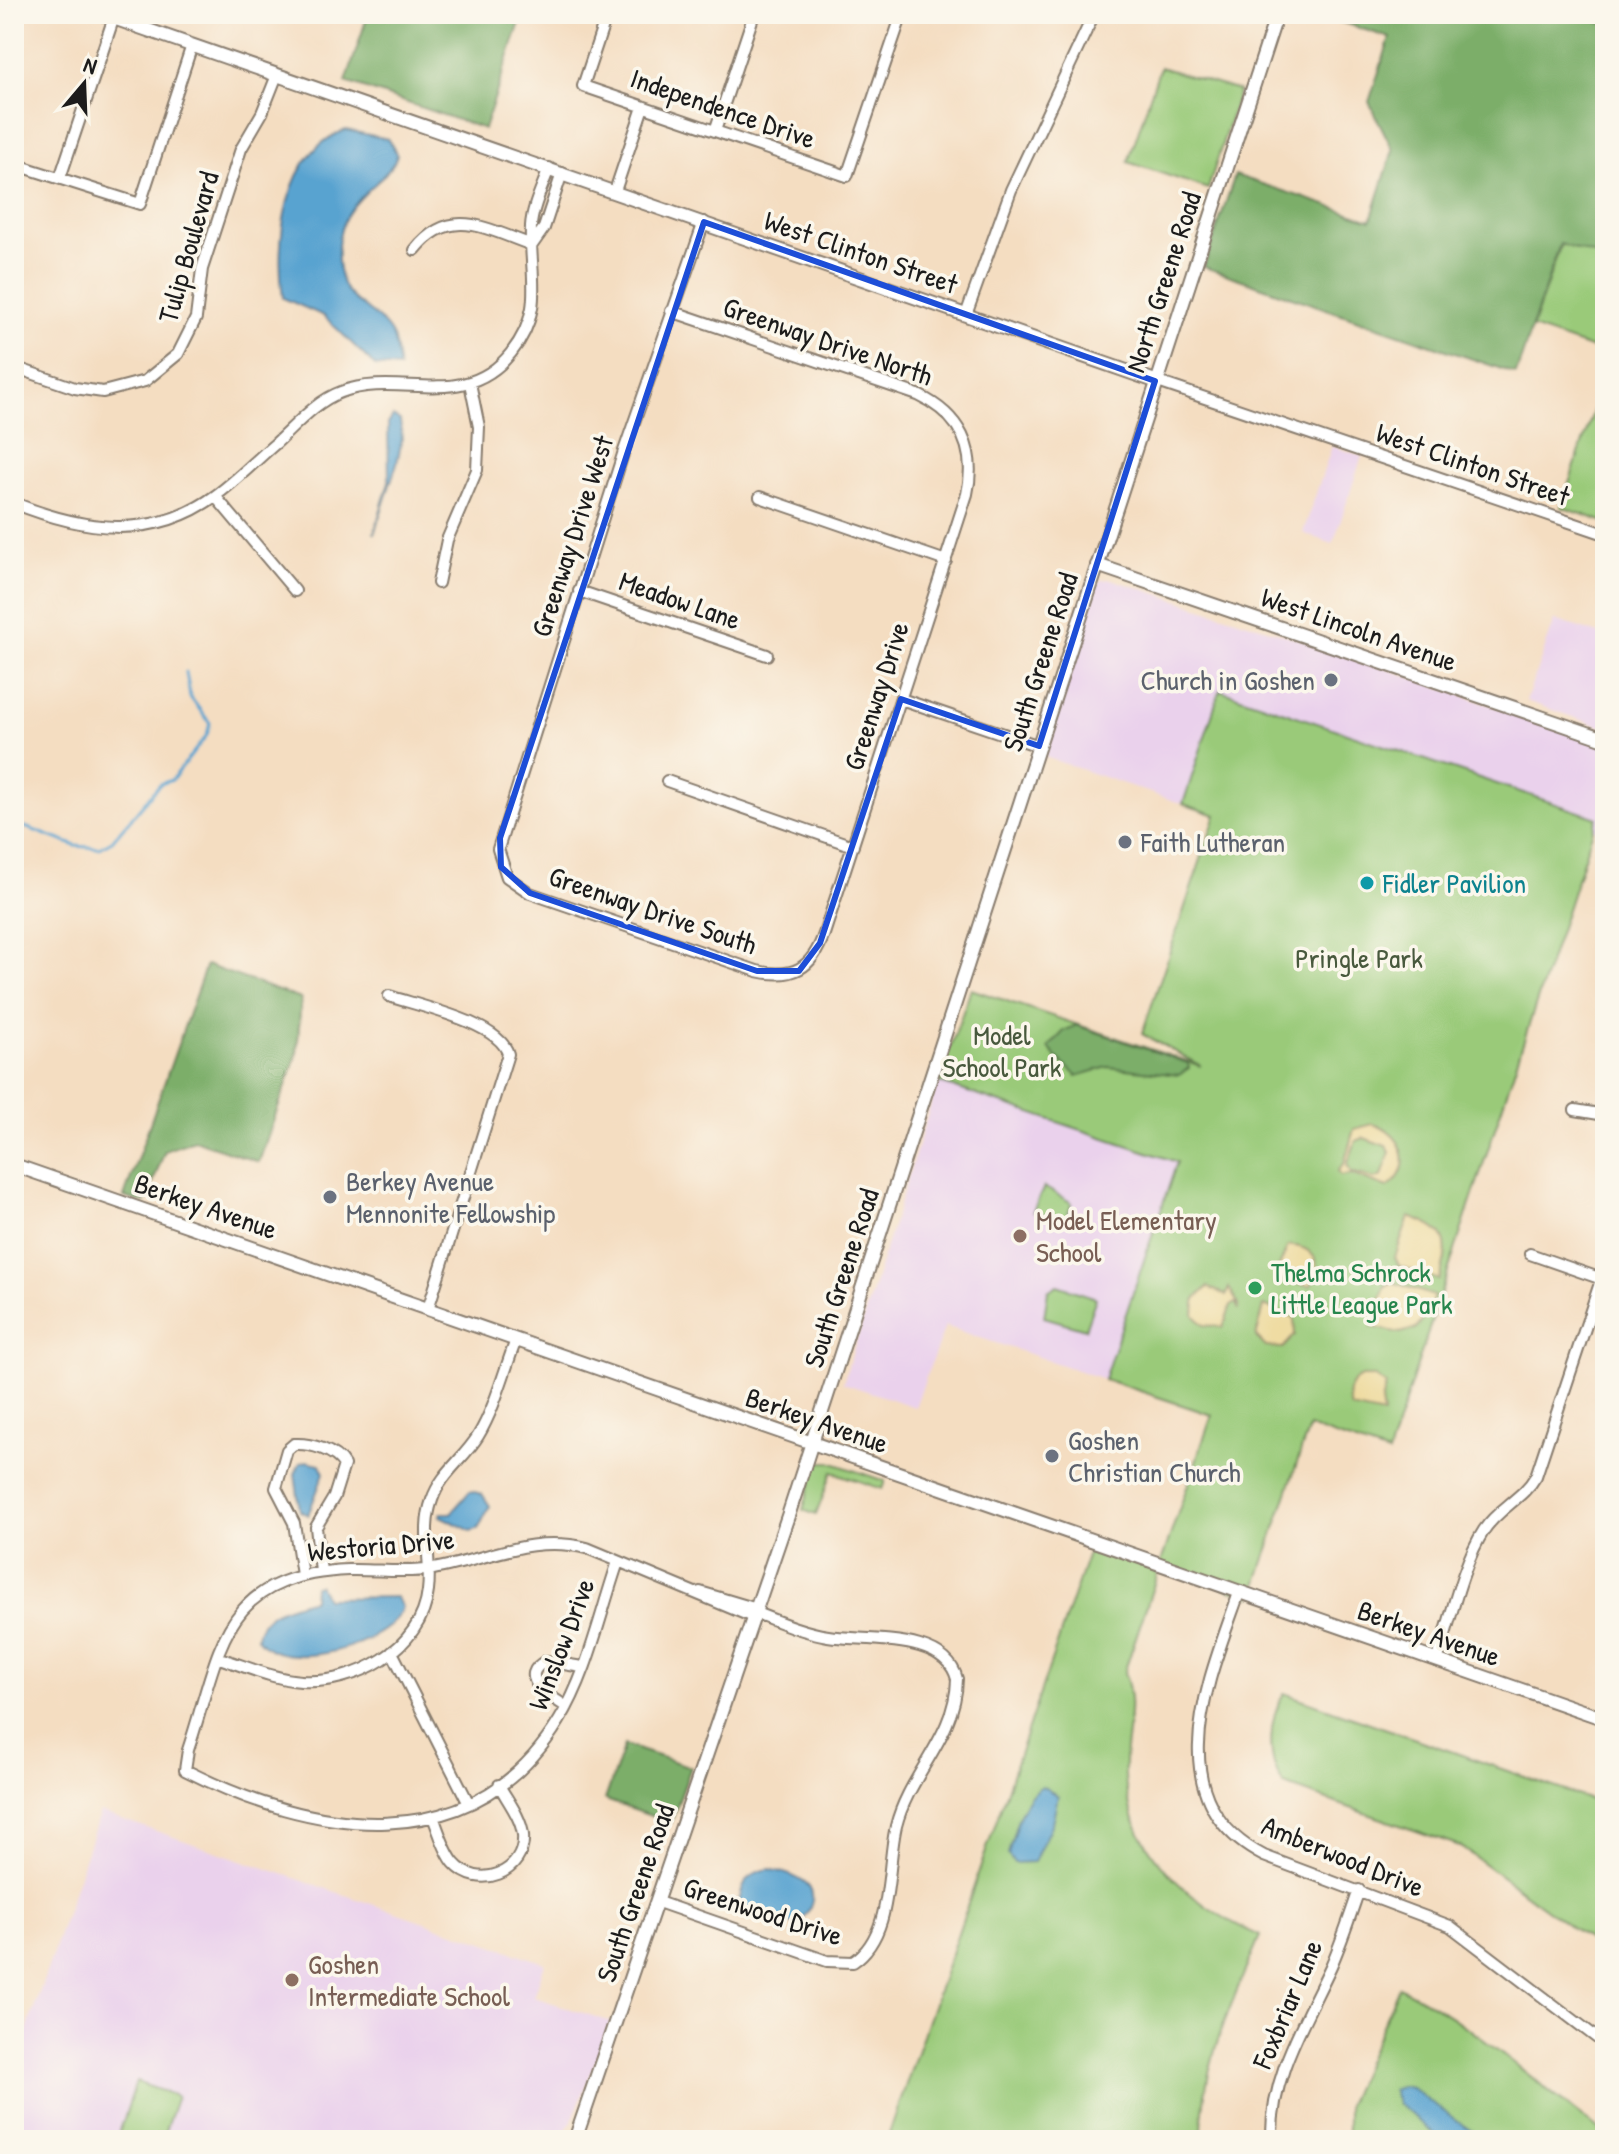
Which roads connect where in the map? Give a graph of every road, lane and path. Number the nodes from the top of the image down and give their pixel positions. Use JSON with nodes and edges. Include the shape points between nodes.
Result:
{"nodes":[{"id":1,"x":607,"y":14,"type":"edge"},
{"id":2,"x":754,"y":14,"type":"edge"},
{"id":3,"x":902,"y":14,"type":"edge"},
{"id":4,"x":1094,"y":14,"type":"edge"},
{"id":5,"x":1277,"y":14,"type":"edge"},
{"id":6,"x":110,"y":15,"type":"edge"},
{"id":7,"x":192,"y":45,"type":"junction"},
{"id":8,"x":277,"y":75,"type":"junction"},
{"id":9,"x":643,"y":107,"type":"junction"},
{"id":10,"x":715,"y":131,"type":"junction"},
{"id":11,"x":14,"y":164,"type":"edge"},
{"id":12,"x":549,"y":168,"type":"junction"},
{"id":13,"x":562,"y":173,"type":"junction"},
{"id":14,"x":60,"y":178,"type":"junction"},
{"id":15,"x":615,"y":191,"type":"junction"},
{"id":16,"x":704,"y":222,"type":"junction"},
{"id":17,"x":532,"y":245,"type":"junction"},
{"id":18,"x":415,"y":250,"type":"dead end"},
{"id":19,"x":671,"y":311,"type":"junction"},
{"id":20,"x":966,"y":315,"type":"junction"},
{"id":21,"x":14,"y":367,"type":"edge"},
{"id":22,"x":1155,"y":381,"type":"junction"},
{"id":23,"x":470,"y":383,"type":"junction"},
{"id":24,"x":961,"y":429,"type":"joint"},
{"id":25,"x":215,"y":496,"type":"junction"},
{"id":26,"x":760,"y":497,"type":"dead end"},
{"id":27,"x":14,"y":503,"type":"edge"},
{"id":28,"x":1605,"y":534,"type":"edge"},
{"id":29,"x":946,"y":561,"type":"junction"},
{"id":30,"x":1097,"y":565,"type":"junction"},
{"id":31,"x":438,"y":583,"type":"dead end"},
{"id":32,"x":295,"y":591,"type":"dead end"},
{"id":33,"x":579,"y":591,"type":"junction"},
{"id":34,"x":767,"y":655,"type":"dead end"},
{"id":35,"x":901,"y":699,"type":"junction"},
{"id":36,"x":1605,"y":739,"type":"edge"},
{"id":37,"x":1039,"y":746,"type":"junction"},
{"id":38,"x":667,"y":781,"type":"dead end"},
{"id":39,"x":853,"y":846,"type":"junction"},
{"id":40,"x":501,"y":867,"type":"joint"},
{"id":41,"x":799,"y":971,"type":"joint"},
{"id":42,"x":389,"y":996,"type":"dead end"},
{"id":43,"x":1575,"y":1110,"type":"dead end"},
{"id":44,"x":1605,"y":1115,"type":"edge"},
{"id":45,"x":14,"y":1165,"type":"edge"},
{"id":46,"x":1530,"y":1254,"type":"dead end"},
{"id":47,"x":1603,"y":1273,"type":"edge"},
{"id":48,"x":428,"y":1309,"type":"junction"},
{"id":49,"x":516,"y":1340,"type":"junction"},
{"id":50,"x":812,"y":1444,"type":"junction"},
{"id":51,"x":618,"y":1562,"type":"junction"},
{"id":52,"x":429,"y":1570,"type":"junction"},
{"id":53,"x":321,"y":1572,"type":"junction"},
{"id":54,"x":302,"y":1575,"type":"junction"},
{"id":55,"x":1239,"y":1593,"type":"junction"},
{"id":56,"x":756,"y":1613,"type":"junction"},
{"id":57,"x":392,"y":1652,"type":"junction"},
{"id":58,"x":219,"y":1658,"type":"junction"},
{"id":59,"x":1437,"y":1661,"type":"junction"},
{"id":60,"x":582,"y":1667,"type":"junction"},
{"id":61,"x":567,"y":1707,"type":"junction"},
{"id":62,"x":1605,"y":1719,"type":"edge"},
{"id":63,"x":499,"y":1785,"type":"junction"},
{"id":64,"x":468,"y":1802,"type":"junction"},
{"id":65,"x":433,"y":1817,"type":"junction"},
{"id":66,"x":1359,"y":1890,"type":"junction"},
{"id":67,"x":658,"y":1902,"type":"junction"},
{"id":68,"x":1605,"y":2044,"type":"edge"},
{"id":69,"x":575,"y":2140,"type":"edge"},
{"id":70,"x":1272,"y":2140,"type":"edge"}],
"edges":[{"from":1,"to":9,"type":"street","name":"Independence Drive","via":[[583,86]]},
{"from":2,"to":10,"type":"street"},
{"from":3,"to":10,"type":"street","name":"Independence Drive","via":[[847,176]]},
{"from":4,"to":20,"type":"street","via":[[1011,190]]},
{"from":5,"to":22,"type":"street","name":"North Greene Road"},
{"from":6,"to":7,"type":"street","name":"West Clinton Street"},
{"from":6,"to":14,"type":"street"},
{"from":7,"to":8,"type":"street","name":"West Clinton Street"},
{"from":7,"to":14,"type":"street","via":[[140,204]]},
{"from":8,"to":12,"type":"street","name":"West Clinton Street"},
{"from":8,"to":21,"type":"street","name":"Tulip Boulevard","via":[[241,149],[202,269],[196,318],[178,354],[145,381],[103,392]]},
{"from":9,"to":10,"type":"street","name":"Independence Drive"},
{"from":9,"to":15,"type":"street"},
{"from":11,"to":14,"type":"street"},
{"from":12,"to":13,"type":"street","name":"West Clinton Street"},
{"from":12,"to":17,"type":"street","via":[[531,223]]},
{"from":13,"to":15,"type":"street","name":"West Clinton Street"},
{"from":13,"to":17,"type":"street","via":[[544,228]]},
{"from":15,"to":16,"type":"street","name":"West Clinton Street"},
{"from":16,"to":19,"type":"street","name":"Greenway Drive West"},
{"from":16,"to":20,"type":"street","name":"West Clinton Street"},
{"from":17,"to":18,"type":"street","via":[[462,223],[428,234]]},
{"from":17,"to":23,"type":"street","via":[[535,295],[529,325],[494,370]]},
{"from":19,"to":24,"type":"street","name":"Greenway Drive North","via":[[918,395],[944,410]]},
{"from":19,"to":33,"type":"street","name":"Greenway Drive West"},
{"from":20,"to":22,"type":"street","name":"West Clinton Street"},
{"from":22,"to":28,"type":"street","name":"West Clinton Street"},
{"from":22,"to":30,"type":"street","name":"North Greene Road"},
{"from":23,"to":25,"type":"street","via":[[334,394]]},
{"from":23,"to":31,"type":"street","via":[[479,427],[477,470],[447,540]]},
{"from":24,"to":29,"type":"street","name":"Greenway Drive","via":[[971,480]]},
{"from":25,"to":27,"type":"street","via":[[166,520],[127,529],[81,526]]},
{"from":25,"to":32,"type":"street"},
{"from":26,"to":29,"type":"street"},
{"from":29,"to":35,"type":"street","name":"Greenway Drive"},
{"from":30,"to":36,"type":"street","name":"West Lincoln Avenue"},
{"from":30,"to":37,"type":"street","name":"South Greene Road"},
{"from":33,"to":34,"type":"street","name":"Meadow Lane"},
{"from":33,"to":40,"type":"street","name":"Greenway Drive West","via":[[500,838]]},
{"from":35,"to":37,"type":"street"},
{"from":35,"to":39,"type":"street","name":"Greenway Drive"},
{"from":37,"to":50,"type":"street","name":"South Greene Road"},
{"from":38,"to":39,"type":"street"},
{"from":39,"to":41,"type":"street","name":"Greenway Drive","via":[[816,954]]},
{"from":40,"to":41,"type":"street","name":"Greenway Drive South","via":[[530,893],[757,971]]},
{"from":42,"to":48,"type":"street","via":[[491,1031],[508,1054]]},
{"from":43,"to":44,"type":"street"},
{"from":45,"to":48,"type":"street","name":"Berkey Avenue"},
{"from":46,"to":47,"type":"street"},
{"from":47,"to":59,"type":"street","via":[[1536,1476],[1525,1494],[1483,1531]]},
{"from":48,"to":49,"type":"street","name":"Berkey Avenue"},
{"from":49,"to":50,"type":"street","name":"Berkey Avenue"},
{"from":49,"to":52,"type":"street","via":[[479,1435],[435,1490],[426,1531]]},
{"from":50,"to":55,"type":"street","name":"Berkey Avenue"},
{"from":50,"to":56,"type":"street","name":"South Greene Road"},
{"from":51,"to":52,"type":"street","name":"Westoria Drive","via":[[587,1548],[545,1543]]},
{"from":51,"to":56,"type":"street","name":"Westoria Drive"},
{"from":51,"to":60,"type":"street","name":"Winslow Drive"},
{"from":52,"to":53,"type":"street","name":"Westoria Drive"},
{"from":52,"to":57,"type":"street","via":[[421,1615]]},
{"from":53,"to":54,"type":"street","name":"Westoria Drive"},
{"from":53,"to":54,"type":"street","via":[[316,1527],[334,1497],[344,1465],[333,1453],[294,1444],[287,1450],[276,1488],[294,1523]]},
{"from":54,"to":58,"type":"street","name":"Westoria Drive","via":[[266,1588],[245,1604]]},
{"from":55,"to":59,"type":"street","name":"Berkey Avenue"},
{"from":55,"to":66,"type":"street","name":"Amberwood Drive","via":[[1204,1701],[1197,1755],[1203,1788],[1222,1821],[1256,1852]]},
{"from":56,"to":67,"type":"street","name":"South Greene Road"},
{"from":56,"to":67,"type":"street","name":"Greenwood Drive","via":[[819,1635],[891,1640],[936,1653],[947,1660],[957,1679],[945,1727],[904,1804],[885,1905],[868,1949],[853,1962],[827,1961]]},
{"from":57,"to":58,"type":"street","via":[[366,1669],[318,1681],[279,1677]]},
{"from":57,"to":64,"type":"street"},
{"from":58,"to":65,"type":"street","name":"Westoria Drive","via":[[185,1770],[327,1820],[376,1826]]},
{"from":59,"to":62,"type":"street","name":"Berkey Avenue"},
{"from":60,"to":61,"type":"street","name":"Winslow Drive"},
{"from":60,"to":61,"type":"street","via":[[546,1661],[534,1673],[538,1689]]},
{"from":61,"to":63,"type":"street","name":"Winslow Drive","via":[[551,1734]]},
{"from":63,"to":64,"type":"street"},
{"from":63,"to":65,"type":"street","via":[[523,1837],[513,1866],[500,1874],[468,1874],[452,1861]]},
{"from":64,"to":65,"type":"street"},
{"from":66,"to":68,"type":"street","name":"Amberwood Drive","via":[[1464,1935]]},
{"from":66,"to":70,"type":"street","name":"Foxbriar Lane","via":[[1281,2074]]},
{"from":67,"to":69,"type":"street","name":"South Greene Road"}]}
